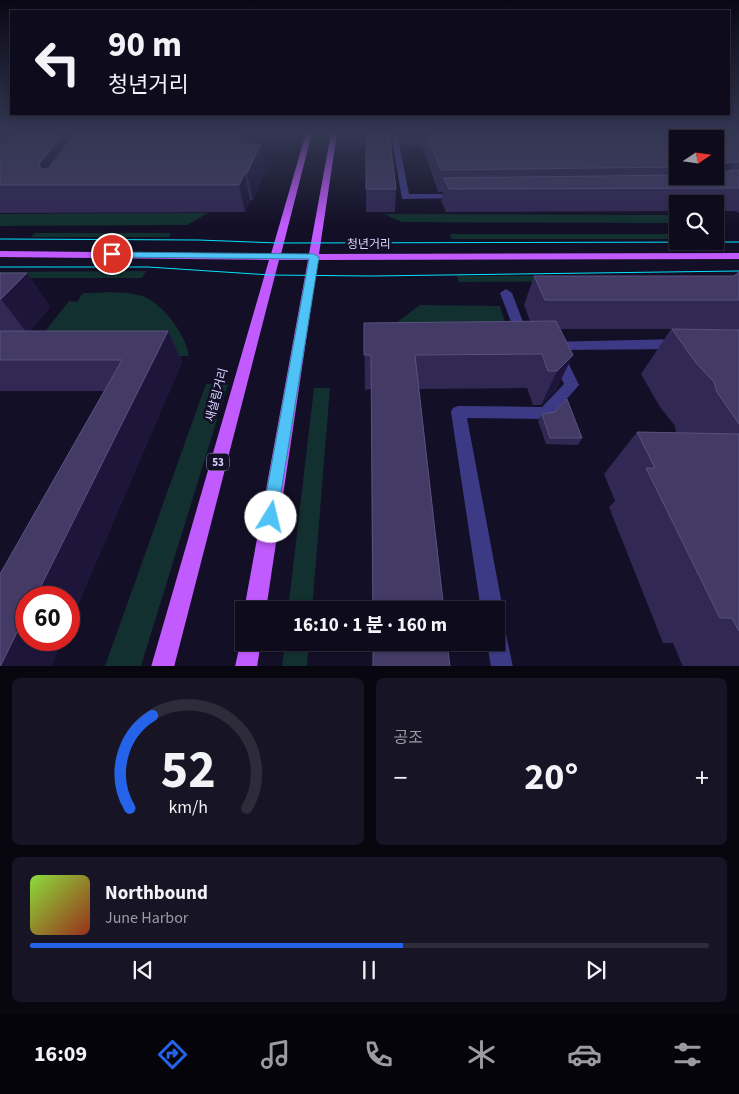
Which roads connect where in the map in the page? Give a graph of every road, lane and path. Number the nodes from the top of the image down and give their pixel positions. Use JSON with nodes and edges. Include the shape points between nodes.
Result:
{"nodes":[{"id":1,"x":300,"y":164,"type":"edge"},
{"id":2,"x":329,"y":164,"type":"edge"},
{"id":3,"x":399,"y":164,"type":"edge"},
{"id":4,"x":464,"y":196,"type":"edge"},
{"id":5,"x":0,"y":254,"type":"edge"},
{"id":6,"x":739,"y":256,"type":"edge"},
{"id":7,"x":275,"y":257,"type":"junction"},
{"id":8,"x":314,"y":257,"type":"junction"},
{"id":9,"x":506,"y":293,"type":"dead end"},
{"id":10,"x":692,"y":344,"type":"edge"},
{"id":11,"x":544,"y":345,"type":"junction"},
{"id":12,"x":257,"y":601,"type":"edge"},
{"id":13,"x":490,"y":601,"type":"edge"},
{"id":14,"x":248,"y":651,"type":"edge"},
{"id":15,"x":499,"y":651,"type":"edge"},
{"id":16,"x":162,"y":666,"type":"edge"},
{"id":17,"x":246,"y":666,"type":"edge"},
{"id":18,"x":502,"y":666,"type":"edge"}],
"edges":[{"from":1,"to":7,"type":"main road","name":"새살림거리"},
{"from":2,"to":8,"type":"main road"},
{"from":3,"to":4,"type":"street","via":[[404,196]]},
{"from":5,"to":7,"type":"main road","name":"청년거리"},
{"from":6,"to":8,"type":"main road","name":"청년거리"},
{"from":7,"to":8,"type":"main road","name":"청년거리"},
{"from":7,"to":16,"type":"main road","name":"새살림거리","number":"53"},
{"from":8,"to":12,"type":"main road"},
{"from":9,"to":11,"type":"street","via":[[526,345]]},
{"from":10,"to":11,"type":"street"},
{"from":11,"to":13,"type":"street","via":[[572,385],[546,413],[458,412]]},
{"from":14,"to":17,"type":"main road"},
{"from":15,"to":18,"type":"street"}]}
